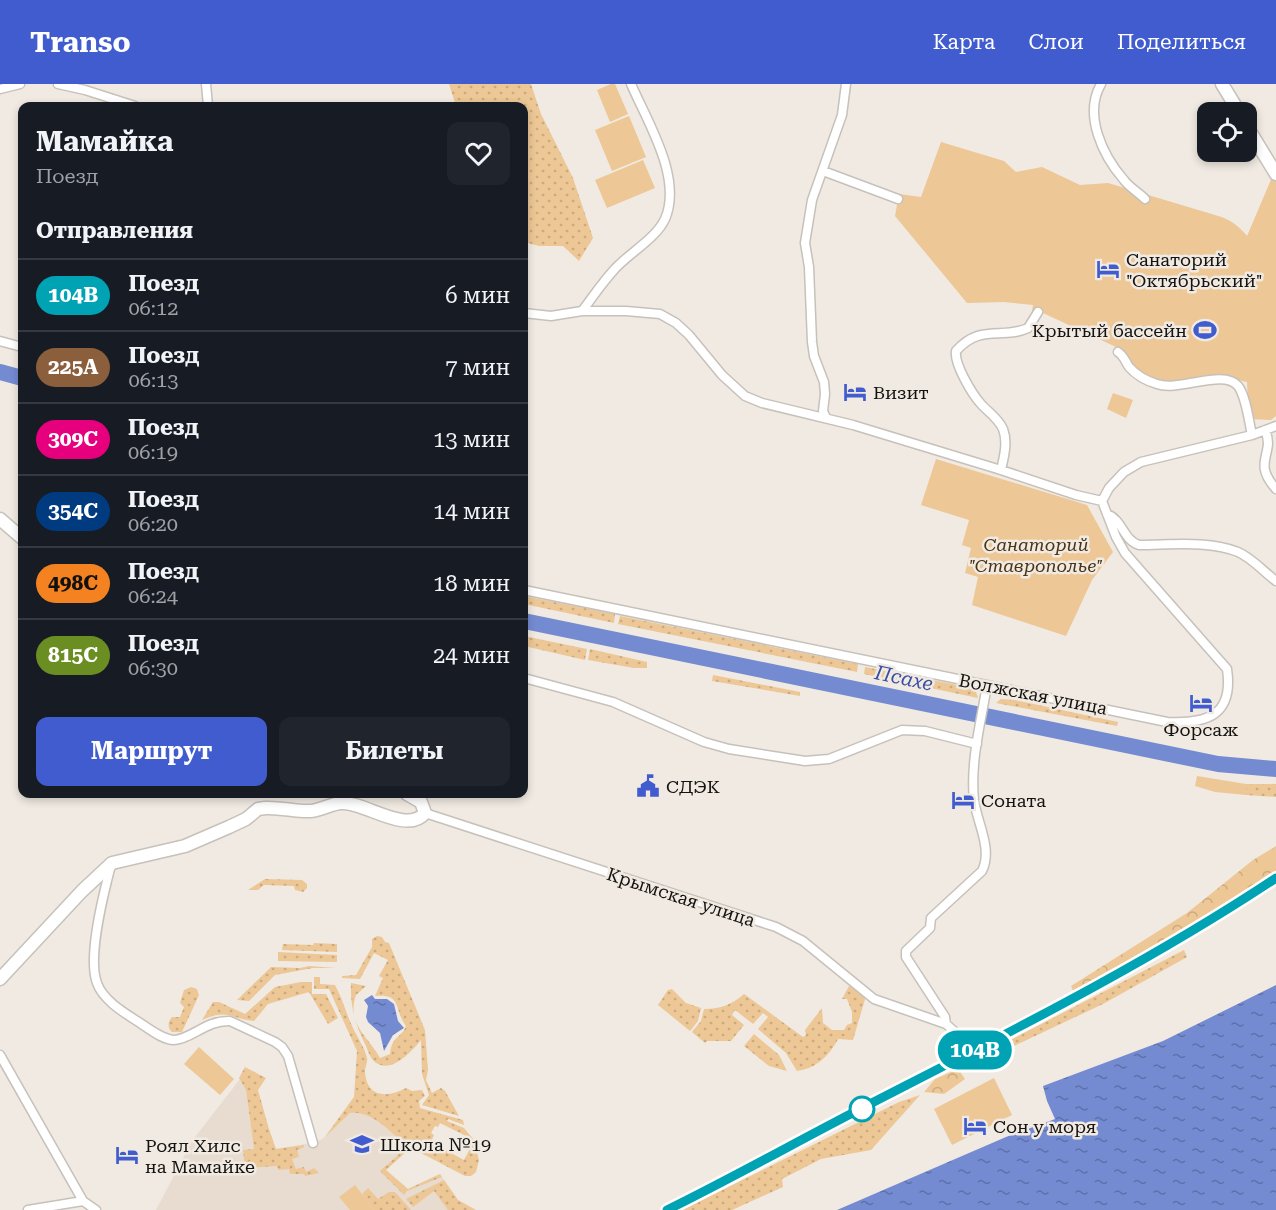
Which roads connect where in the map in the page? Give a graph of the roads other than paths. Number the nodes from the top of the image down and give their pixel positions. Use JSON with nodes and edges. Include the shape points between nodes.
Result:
{"nodes":[{"id":1,"x":20,"y":84,"type":"edge"},
{"id":2,"x":58,"y":84,"type":"edge"},
{"id":3,"x":206,"y":84,"type":"edge"},
{"id":4,"x":631,"y":84,"type":"edge"},
{"id":5,"x":846,"y":84,"type":"edge"},
{"id":6,"x":1101,"y":84,"type":"edge"},
{"id":7,"x":1222,"y":84,"type":"edge"},
{"id":8,"x":0,"y":89,"type":"edge"},
{"id":9,"x":122,"y":102,"type":"edge"},
{"id":10,"x":208,"y":102,"type":"edge"},
{"id":11,"x":1233,"y":102,"type":"edge"},
{"id":12,"x":1257,"y":143,"type":"edge"},
{"id":13,"x":823,"y":171,"type":"junction"},
{"id":14,"x":1276,"y":174,"type":"edge"},
{"id":15,"x":898,"y":199,"type":"dead end"},
{"id":16,"x":1145,"y":199,"type":"dead end"},
{"id":17,"x":582,"y":311,"type":"junction"},
{"id":18,"x":1038,"y":312,"type":"dead end"},
{"id":19,"x":528,"y":313,"type":"edge"},
{"id":20,"x":0,"y":341,"type":"edge"},
{"id":21,"x":18,"y":346,"type":"edge"},
{"id":22,"x":1118,"y":352,"type":"dead end"},
{"id":23,"x":826,"y":418,"type":"junction"},
{"id":24,"x":1276,"y":426,"type":"edge"},
{"id":25,"x":1265,"y":430,"type":"junction"},
{"id":26,"x":1252,"y":435,"type":"junction"},
{"id":27,"x":1001,"y":470,"type":"junction"},
{"id":28,"x":1276,"y":489,"type":"edge"},
{"id":29,"x":1102,"y":501,"type":"junction"},
{"id":30,"x":1107,"y":514,"type":"junction"},
{"id":31,"x":0,"y":519,"type":"edge"},
{"id":32,"x":18,"y":532,"type":"edge"},
{"id":33,"x":1276,"y":581,"type":"edge"},
{"id":34,"x":528,"y":591,"type":"edge"},
{"id":35,"x":528,"y":679,"type":"edge"},
{"id":36,"x":987,"y":685,"type":"junction"},
{"id":37,"x":977,"y":744,"type":"junction"},
{"id":38,"x":414,"y":798,"type":"edge"},
{"id":39,"x":425,"y":813,"type":"junction"},
{"id":40,"x":112,"y":863,"type":"junction"},
{"id":41,"x":0,"y":979,"type":"edge"},
{"id":42,"x":946,"y":1024,"type":"junction"},
{"id":43,"x":0,"y":1055,"type":"edge"},
{"id":44,"x":979,"y":1064,"type":"dead end"},
{"id":45,"x":313,"y":1143,"type":"dead end"},
{"id":46,"x":83,"y":1201,"type":"junction"},
{"id":47,"x":28,"y":1210,"type":"edge"},
{"id":48,"x":96,"y":1210,"type":"edge"}],
"edges":[{"from":1,"to":8,"type":"street"},
{"from":2,"to":9,"type":"street"},
{"from":3,"to":10,"type":"street"},
{"from":4,"to":17,"type":"street","via":[[663,154],[669,206],[664,221],[642,246],[613,269]]},
{"from":5,"to":13,"type":"street","via":[[842,115]]},
{"from":6,"to":16,"type":"street","via":[[1094,118],[1103,149],[1125,182]]},
{"from":7,"to":11,"type":"street"},
{"from":12,"to":14,"type":"street"},
{"from":13,"to":15,"type":"street"},
{"from":13,"to":23,"type":"street","via":[[812,200],[805,243],[812,342],[824,382]]},
{"from":17,"to":19,"type":"street","via":[[551,316]]},
{"from":17,"to":23,"type":"street","via":[[660,314],[689,335],[745,396]]},
{"from":18,"to":27,"type":"street","via":[[1028,328],[981,334],[956,351],[956,363],[979,403],[1002,428],[1005,446]]},
{"from":20,"to":21,"type":"street"},
{"from":22,"to":26,"type":"street","via":[[1132,370],[1159,385],[1182,386],[1207,379],[1232,381],[1242,393]]},
{"from":23,"to":27,"type":"street"},
{"from":24,"to":25,"type":"street"},
{"from":25,"to":26,"type":"street"},
{"from":25,"to":28,"type":"street","via":[[1265,472]]},
{"from":26,"to":29,"type":"street","via":[[1141,462],[1124,472]]},
{"from":27,"to":29,"type":"street"},
{"from":29,"to":30,"type":"street","name":"Волжская улица"},
{"from":30,"to":33,"type":"street","via":[[1119,522],[1133,543],[1226,548],[1240,553]]},
{"from":30,"to":36,"type":"street","name":"Волжская улица","via":[[1125,553],[1227,669],[1228,690],[1216,713],[1196,722],[1167,722]]},
{"from":31,"to":32,"type":"street"},
{"from":34,"to":36,"type":"street","name":"Волжская улица"},
{"from":35,"to":37,"type":"street","via":[[613,702],[704,742],[805,761],[830,759],[902,730],[925,731]]},
{"from":36,"to":37,"type":"street","name":"Крымская улица"},
{"from":37,"to":42,"type":"street","name":"Крымская улица","via":[[975,800],[986,863],[931,918],[930,928],[906,951]]},
{"from":38,"to":39,"type":"street","name":"Крымская улица","via":[[421,802]]},
{"from":39,"to":40,"type":"street","via":[[414,821],[341,803],[314,811],[265,807],[185,846]]},
{"from":39,"to":42,"type":"street","name":"Крымская улица","via":[[776,927],[803,941],[874,999]]},
{"from":40,"to":41,"type":"street"},
{"from":40,"to":45,"type":"street","via":[[96,936],[95,973],[104,995],[124,1013],[166,1038],[174,1040],[230,1021],[276,1042],[288,1056]]},
{"from":42,"to":44,"type":"street","name":"Крымская улица","via":[[963,1039]]},
{"from":43,"to":46,"type":"street"},
{"from":46,"to":47,"type":"street"},
{"from":46,"to":48,"type":"street"}]}
